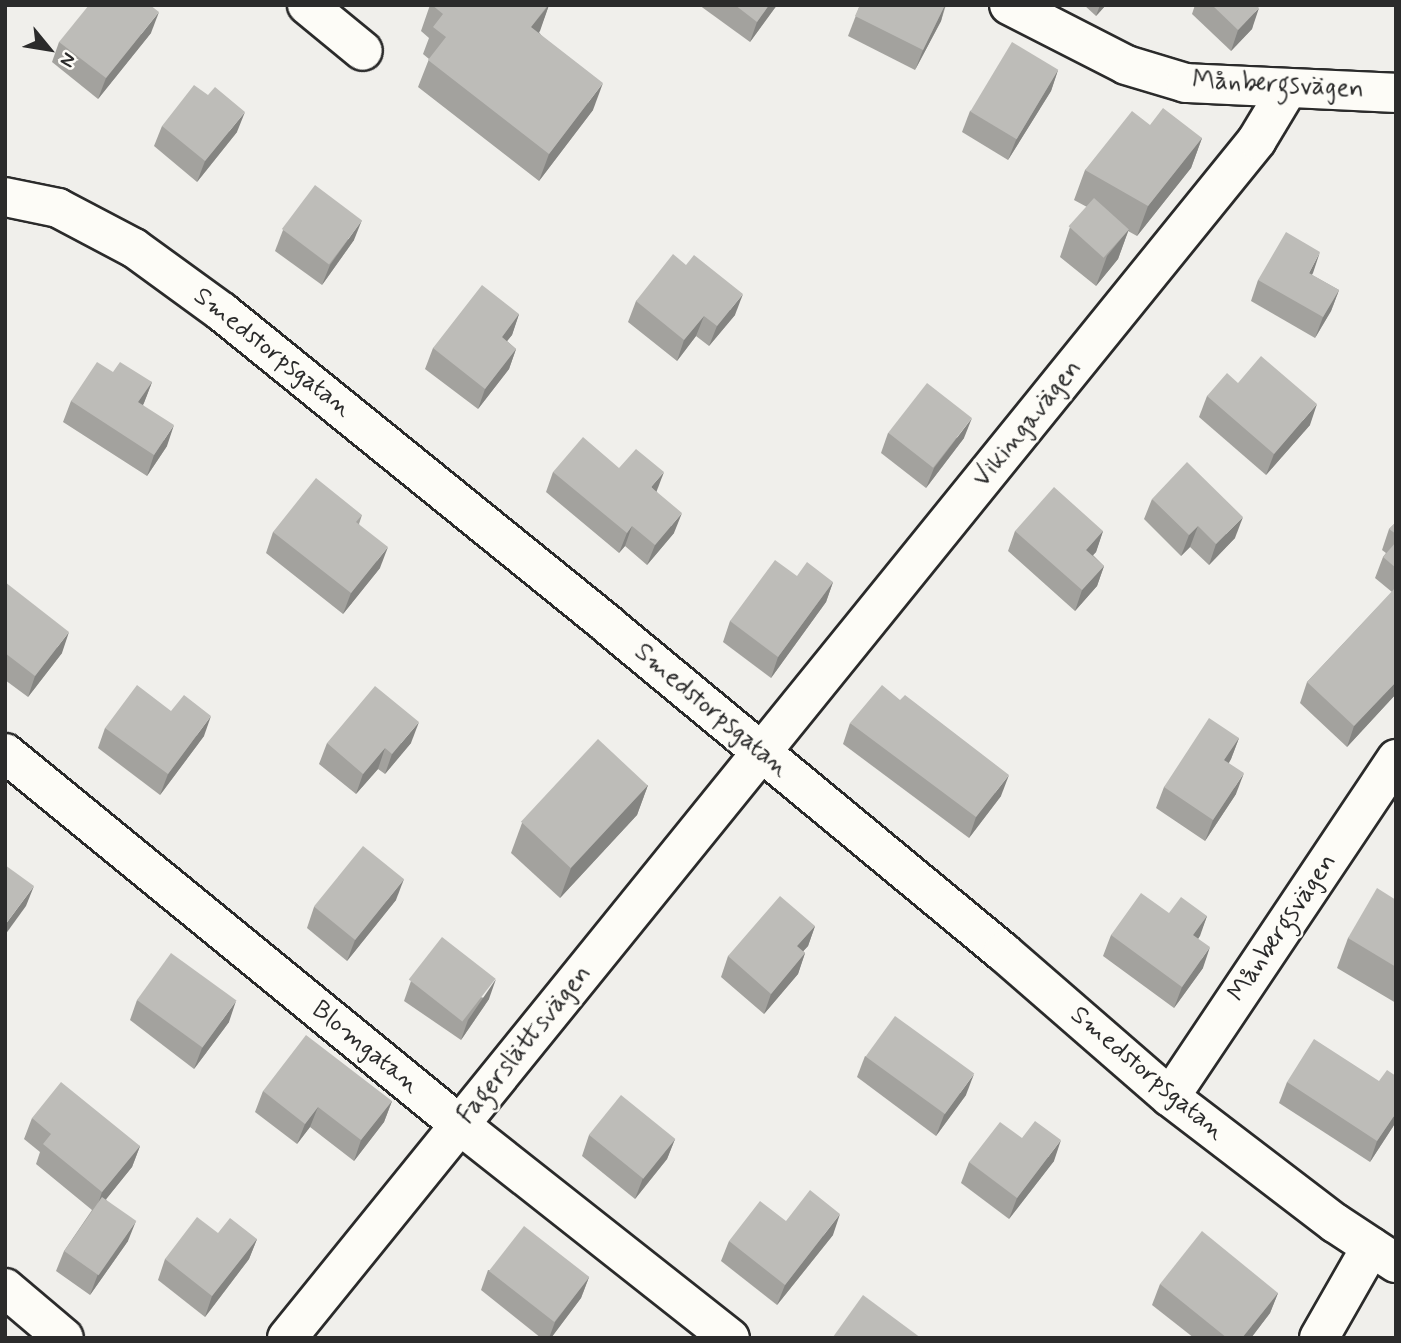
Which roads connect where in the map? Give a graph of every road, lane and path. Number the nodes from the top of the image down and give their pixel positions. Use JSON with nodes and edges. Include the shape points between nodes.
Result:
{"nodes":[{"id":1,"x":307,"y":5,"type":"edge"},
{"id":2,"x":1009,"y":5,"type":"edge"},
{"id":3,"x":363,"y":51,"type":"dead end"},
{"id":4,"x":1287,"y":90,"type":"junction"},
{"id":5,"x":1396,"y":93,"type":"edge"},
{"id":6,"x":5,"y":197,"type":"edge"},
{"id":7,"x":5,"y":752,"type":"edge"},
{"id":8,"x":762,"y":753,"type":"junction"},
{"id":9,"x":1396,"y":759,"type":"edge"},
{"id":10,"x":1170,"y":1097,"type":"junction"},
{"id":11,"x":460,"y":1125,"type":"junction"},
{"id":12,"x":1383,"y":1255,"type":"edge"},
{"id":13,"x":5,"y":1288,"type":"edge"},
{"id":14,"x":64,"y":1338,"type":"edge"},
{"id":15,"x":287,"y":1338,"type":"edge"},
{"id":16,"x":730,"y":1338,"type":"edge"},
{"id":17,"x":1319,"y":1338,"type":"edge"}],
"edges":[{"from":1,"to":3,"type":"street"},
{"from":2,"to":4,"type":"street","name":"Månbergsvägen","via":[[1126,65],[1186,83]]},
{"from":4,"to":5,"type":"street","name":"Månbergsvägen"},
{"from":4,"to":8,"type":"street","name":"Vikingavägen","via":[[1248,151]]},
{"from":6,"to":8,"type":"street","name":"Smedstorpsgatan","via":[[58,208],[134,248],[167,272],[338,402]]},
{"from":7,"to":11,"type":"street","name":"Blomgatan"},
{"from":8,"to":10,"type":"street","name":"Smedstorpsgatan"},
{"from":8,"to":11,"type":"street","name":"Fagerslättsvägen"},
{"from":9,"to":10,"type":"street","name":"Månbergsvägen"},
{"from":10,"to":12,"type":"street","name":"Smedstorpsgatan"},
{"from":11,"to":15,"type":"street","name":"Fagerslättsvägen"},
{"from":11,"to":16,"type":"street","name":"Blomgatan"},
{"from":12,"to":17,"type":"street"},
{"from":13,"to":14,"type":"street"}]}
